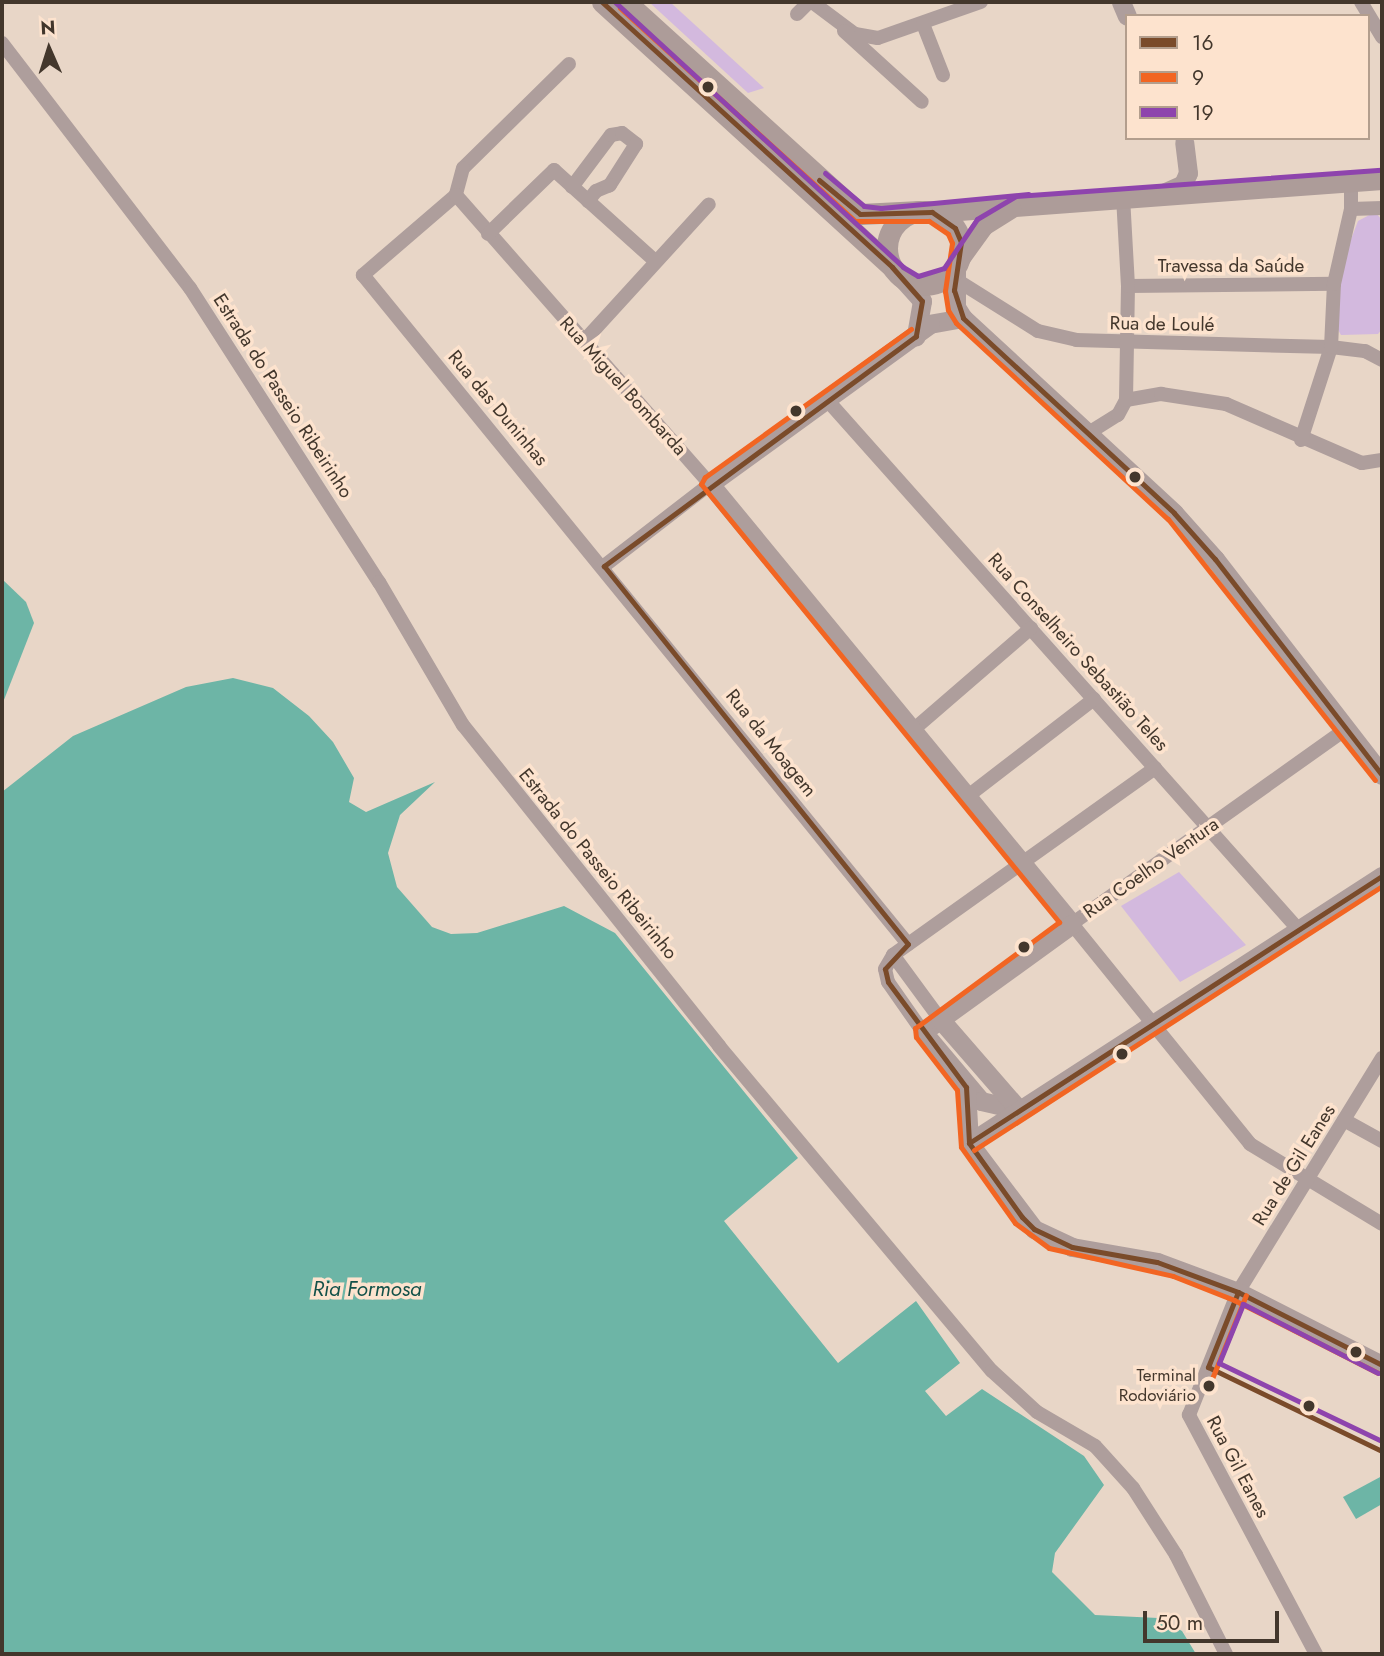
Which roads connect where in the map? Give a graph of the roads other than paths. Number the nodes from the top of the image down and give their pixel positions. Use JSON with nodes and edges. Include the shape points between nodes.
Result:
{"nodes":[{"id":1,"x":602,"y":2,"type":"edge"},
{"id":2,"x":626,"y":2,"type":"edge"},
{"id":3,"x":810,"y":2,"type":"edge"},
{"id":4,"x":981,"y":2,"type":"edge"},
{"id":5,"x":797,"y":14,"type":"dead end"},
{"id":6,"x":825,"y":14,"type":"junction"},
{"id":7,"x":1370,"y":17,"type":"edge"},
{"id":8,"x":923,"y":24,"type":"junction"},
{"id":9,"x":895,"y":34,"type":"junction"},
{"id":10,"x":1382,"y":37,"type":"edge"},
{"id":11,"x":2,"y":43,"type":"edge"},
{"id":12,"x":569,"y":64,"type":"dead end"},
{"id":13,"x":881,"y":65,"type":"junction"},
{"id":14,"x":943,"y":75,"type":"dead end"},
{"id":15,"x":922,"y":102,"type":"dead end"},
{"id":16,"x":1183,"y":140,"type":"edge"},
{"id":17,"x":1382,"y":179,"type":"edge"},
{"id":18,"x":1351,"y":181,"type":"junction"},
{"id":19,"x":572,"y":187,"type":"junction"},
{"id":20,"x":1208,"y":190,"type":"junction"},
{"id":21,"x":1161,"y":194,"type":"junction"},
{"id":22,"x":456,"y":195,"type":"junction"},
{"id":23,"x":1123,"y":196,"type":"junction"},
{"id":24,"x":588,"y":201,"type":"junction"},
{"id":25,"x":709,"y":204,"type":"dead end"},
{"id":26,"x":1018,"y":204,"type":"junction"},
{"id":27,"x":1382,"y":208,"type":"edge"},
{"id":28,"x":1351,"y":209,"type":"junction"},
{"id":29,"x":926,"y":212,"type":"junction"},
{"id":30,"x":488,"y":234,"type":"junction"},
{"id":31,"x":656,"y":262,"type":"junction"},
{"id":32,"x":957,"y":268,"type":"junction"},
{"id":33,"x":895,"y":270,"type":"junction"},
{"id":34,"x":1335,"y":284,"type":"junction"},
{"id":35,"x":1128,"y":286,"type":"junction"},
{"id":36,"x":964,"y":318,"type":"junction"},
{"id":37,"x":916,"y":336,"type":"junction"},
{"id":38,"x":583,"y":341,"type":"junction"},
{"id":39,"x":1127,"y":344,"type":"junction"},
{"id":40,"x":1331,"y":346,"type":"junction"},
{"id":41,"x":1382,"y":350,"type":"edge"},
{"id":42,"x":1365,"y":351,"type":"junction"},
{"id":43,"x":1382,"y":360,"type":"edge"},
{"id":44,"x":1126,"y":400,"type":"junction"},
{"id":45,"x":828,"y":401,"type":"junction"},
{"id":46,"x":1087,"y":435,"type":"junction"},
{"id":47,"x":1301,"y":440,"type":"junction"},
{"id":48,"x":1382,"y":460,"type":"edge"},
{"id":49,"x":710,"y":484,"type":"junction"},
{"id":50,"x":604,"y":566,"type":"junction"},
{"id":51,"x":1031,"y":628,"type":"junction"},
{"id":52,"x":1094,"y":699,"type":"junction"},
{"id":53,"x":1346,"y":729,"type":"junction"},
{"id":54,"x":913,"y":730,"type":"junction"},
{"id":55,"x":1155,"y":768,"type":"junction"},
{"id":56,"x":1382,"y":775,"type":"edge"},
{"id":57,"x":968,"y":796,"type":"junction"},
{"id":58,"x":1208,"y":828,"type":"junction"},
{"id":59,"x":1023,"y":863,"type":"junction"},
{"id":60,"x":1382,"y":876,"type":"edge"},
{"id":61,"x":1072,"y":924,"type":"junction"},
{"id":62,"x":1299,"y":929,"type":"junction"},
{"id":63,"x":908,"y":944,"type":"junction"},
{"id":64,"x":893,"y":955,"type":"junction"},
{"id":65,"x":940,"y":1019,"type":"junction"},
{"id":66,"x":1153,"y":1024,"type":"junction"},
{"id":67,"x":923,"y":1032,"type":"junction"},
{"id":68,"x":1382,"y":1058,"type":"edge"},
{"id":69,"x":966,"y":1087,"type":"junction"},
{"id":70,"x":1019,"y":1110,"type":"junction"},
{"id":71,"x":1344,"y":1120,"type":"junction"},
{"id":72,"x":1382,"y":1141,"type":"edge"},
{"id":73,"x":968,"y":1143,"type":"junction"},
{"id":74,"x":1307,"y":1180,"type":"junction"},
{"id":75,"x":1382,"y":1224,"type":"edge"},
{"id":76,"x":1238,"y":1292,"type":"junction"},
{"id":77,"x":1382,"y":1365,"type":"edge"},
{"id":78,"x":1226,"y":1654,"type":"edge"},
{"id":79,"x":1316,"y":1654,"type":"edge"}],
"edges":[{"from":1,"to":33,"type":"main road"},
{"from":2,"to":29,"type":"main road","via":[[860,214]]},
{"from":3,"to":5,"type":"street"},
{"from":3,"to":6,"type":"street"},
{"from":4,"to":8,"type":"street"},
{"from":6,"to":9,"type":"street","via":[[856,34],[878,38]]},
{"from":6,"to":13,"type":"street"},
{"from":7,"to":10,"type":"street"},
{"from":8,"to":9,"type":"street"},
{"from":8,"to":14,"type":"street"},
{"from":9,"to":13,"type":"street","via":[[883,47]]},
{"from":11,"to":78,"type":"street","name":"Estrada do Passeio Ribeirinho","via":[[190,288],[372,570],[463,725],[719,1046],[992,1371],[1037,1412],[1096,1446],[1133,1488],[1176,1555]]},
{"from":12,"to":22,"type":"street","via":[[463,168]]},
{"from":13,"to":15,"type":"street"},
{"from":16,"to":20,"type":"street"},
{"from":16,"to":21,"type":"street","via":[[1188,173],[1183,184]]},
{"from":17,"to":18,"type":"main road"},
{"from":18,"to":20,"type":"main road"},
{"from":18,"to":28,"type":"street"},
{"from":19,"to":24,"type":"street"},
{"from":19,"to":24,"type":"street","via":[[611,135],[622,133],[636,144],[610,185]]},
{"from":19,"to":30,"type":"street","via":[[554,170]]},
{"from":20,"to":21,"type":"main road"},
{"from":21,"to":23,"type":"main road"},
{"from":22,"to":30,"type":"street","name":"Rua Miguel Bombarda"},
{"from":22,"to":50,"type":"street","name":"Rua das Duninhas","via":[[363,275]]},
{"from":23,"to":26,"type":"main road"},
{"from":23,"to":35,"type":"street"},
{"from":24,"to":31,"type":"street"},
{"from":25,"to":31,"type":"street"},
{"from":26,"to":29,"type":"main road"},
{"from":26,"to":32,"type":"main road","via":[[983,225]]},
{"from":27,"to":28,"type":"street"},
{"from":28,"to":34,"type":"street"},
{"from":29,"to":32,"type":"main road","via":[[955,228]]},
{"from":29,"to":33,"type":"main road","via":[[898,222],[891,232],[887,255]]},
{"from":30,"to":38,"type":"street","name":"Rua Miguel Bombarda"},
{"from":31,"to":38,"type":"street"},
{"from":32,"to":33,"type":"main road","via":[[929,285]]},
{"from":32,"to":36,"type":"street","via":[[956,307]]},
{"from":32,"to":39,"type":"street","name":"Rua de Loulé","via":[[1038,331]]},
{"from":33,"to":37,"type":"street","via":[[922,301]]},
{"from":34,"to":35,"type":"street","name":"Travessa da Saúde"},
{"from":34,"to":40,"type":"street"},
{"from":35,"to":39,"type":"street"},
{"from":36,"to":37,"type":"street","via":[[937,321]]},
{"from":36,"to":46,"type":"street"},
{"from":37,"to":45,"type":"street"},
{"from":38,"to":49,"type":"street","name":"Rua Miguel Bombarda"},
{"from":39,"to":40,"type":"street","name":"Rua de Loulé"},
{"from":39,"to":44,"type":"street"},
{"from":40,"to":42,"type":"street","name":"Rua de Loulé"},
{"from":40,"to":47,"type":"street"},
{"from":41,"to":42,"type":"street"},
{"from":42,"to":43,"type":"street","name":"Rua de Loulé"},
{"from":44,"to":46,"type":"street","via":[[1118,415]]},
{"from":44,"to":47,"type":"street","via":[[1161,394],[1226,404]]},
{"from":45,"to":49,"type":"street"},
{"from":45,"to":51,"type":"street","name":"Rua Conselheiro Sebastião Teles"},
{"from":46,"to":53,"type":"street","via":[[1134,474],[1215,559]]},
{"from":47,"to":48,"type":"street","via":[[1362,463]]},
{"from":49,"to":50,"type":"street"},
{"from":49,"to":54,"type":"street","name":"Rua Miguel Bombarda"},
{"from":50,"to":63,"type":"street","name":"Rua da Moagem"},
{"from":51,"to":52,"type":"street","name":"Rua Conselheiro Sebastião Teles"},
{"from":51,"to":54,"type":"street"},
{"from":52,"to":55,"type":"street","name":"Rua Conselheiro Sebastião Teles"},
{"from":52,"to":57,"type":"street"},
{"from":53,"to":56,"type":"street"},
{"from":53,"to":58,"type":"street","name":"Rua Coelho Ventura"},
{"from":54,"to":57,"type":"street","name":"Rua Miguel Bombarda"},
{"from":55,"to":58,"type":"street","name":"Rua Conselheiro Sebastião Teles"},
{"from":55,"to":59,"type":"street"},
{"from":57,"to":59,"type":"street","name":"Rua Miguel Bombarda"},
{"from":58,"to":61,"type":"street","name":"Rua Coelho Ventura"},
{"from":58,"to":62,"type":"street","name":"Rua Conselheiro Sebastião Teles"},
{"from":59,"to":61,"type":"street","name":"Rua Miguel Bombarda"},
{"from":59,"to":63,"type":"street"},
{"from":60,"to":62,"type":"street"},
{"from":61,"to":65,"type":"street","name":"Rua Coelho Ventura"},
{"from":61,"to":66,"type":"street","name":"Rua Miguel Bombarda"},
{"from":62,"to":66,"type":"street"},
{"from":63,"to":64,"type":"street"},
{"from":64,"to":65,"type":"street"},
{"from":64,"to":67,"type":"street","via":[[885,969],[888,982]]},
{"from":65,"to":67,"type":"street","name":"Rua Coelho Ventura"},
{"from":65,"to":70,"type":"street"},
{"from":66,"to":70,"type":"street"},
{"from":66,"to":74,"type":"street","name":"Rua Miguel Bombarda","via":[[1250,1144]]},
{"from":67,"to":69,"type":"street"},
{"from":68,"to":71,"type":"street","name":"Rua de Gil Eanes"},
{"from":69,"to":70,"type":"street","via":[[981,1101]]},
{"from":69,"to":73,"type":"street"},
{"from":70,"to":73,"type":"street"},
{"from":71,"to":72,"type":"street"},
{"from":71,"to":74,"type":"street","name":"Rua de Gil Eanes"},
{"from":73,"to":76,"type":"street","via":[[1022,1217],[1043,1234],[1072,1247],[1157,1262]]},
{"from":74,"to":75,"type":"street","name":"Rua Miguel Bombarda"},
{"from":74,"to":76,"type":"street","name":"Rua de Gil Eanes"},
{"from":76,"to":77,"type":"street"},
{"from":76,"to":79,"type":"street","name":"Rua Gil Eanes","via":[[1189,1415]]}]}
